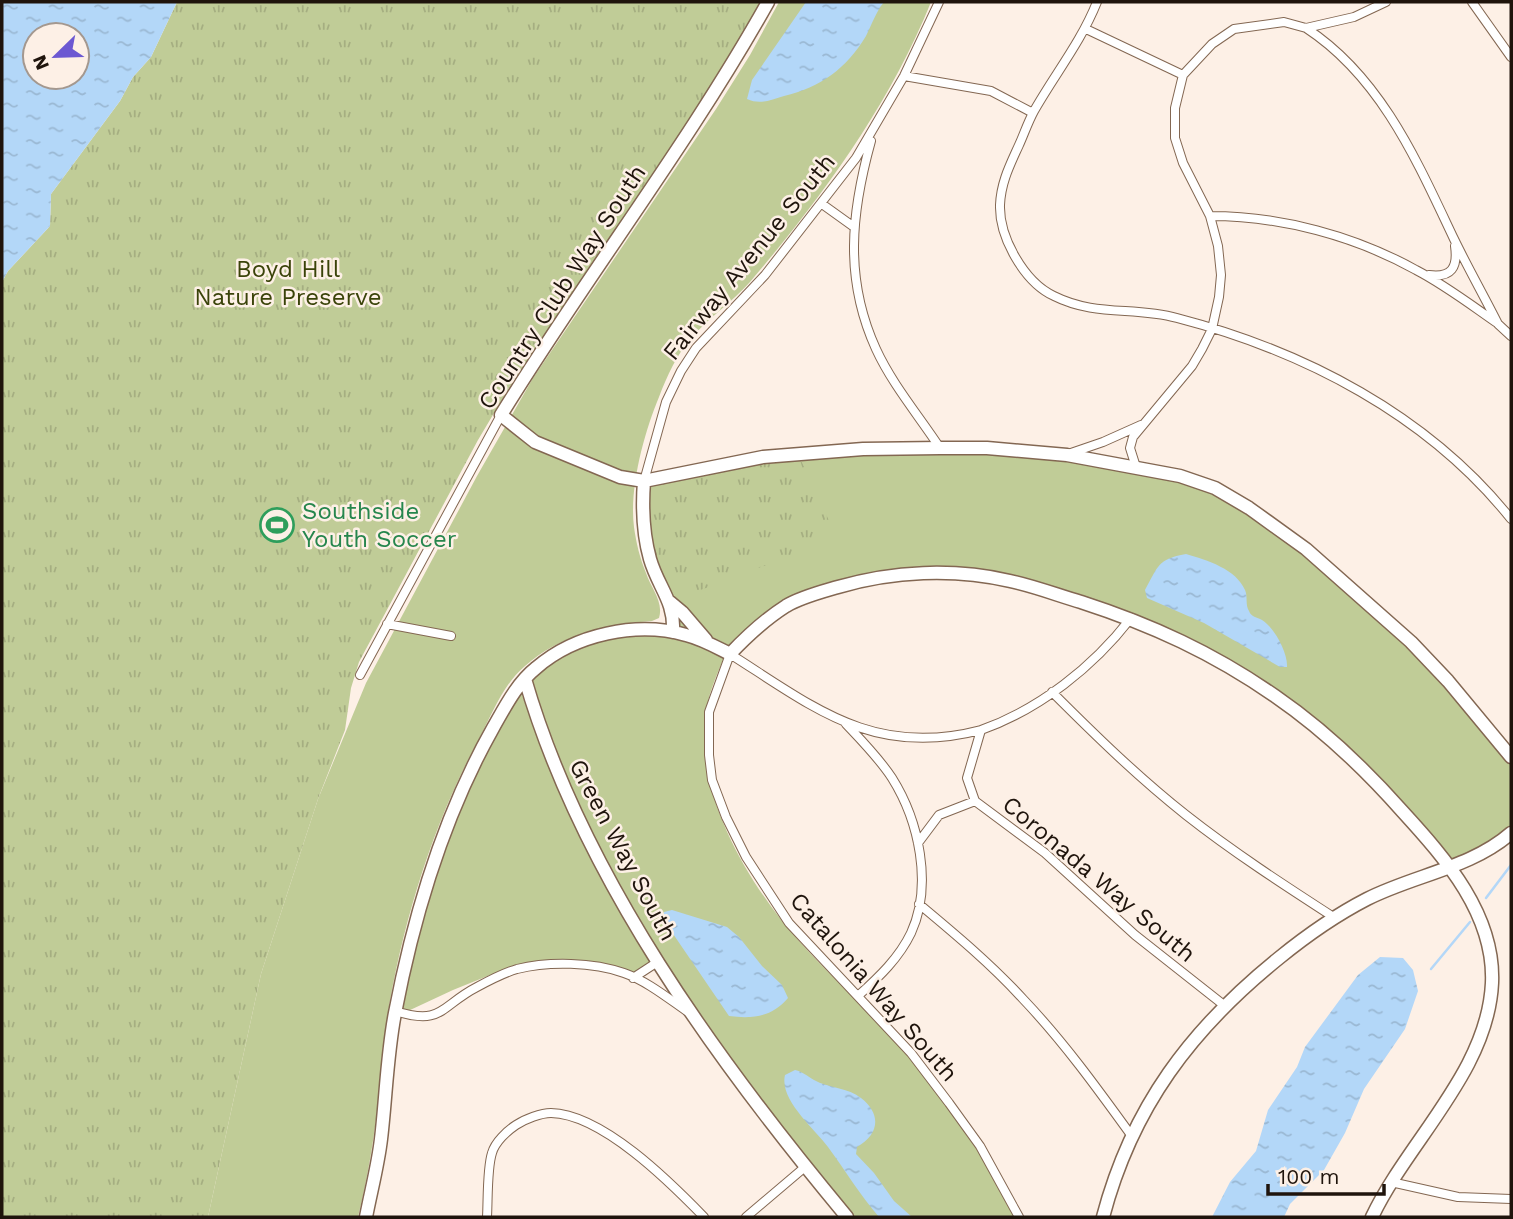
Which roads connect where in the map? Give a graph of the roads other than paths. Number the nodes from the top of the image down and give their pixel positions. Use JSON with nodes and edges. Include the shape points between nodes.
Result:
{"nodes":[{"id":1,"x":768,"y":2,"type":"edge"},
{"id":2,"x":939,"y":2,"type":"edge"},
{"id":3,"x":1097,"y":2,"type":"edge"},
{"id":4,"x":1386,"y":2,"type":"edge"},
{"id":5,"x":1472,"y":2,"type":"edge"},
{"id":6,"x":1306,"y":28,"type":"junction"},
{"id":7,"x":1086,"y":29,"type":"junction"},
{"id":8,"x":1511,"y":57,"type":"edge"},
{"id":9,"x":1182,"y":75,"type":"junction"},
{"id":10,"x":904,"y":76,"type":"junction"},
{"id":11,"x":1033,"y":113,"type":"junction"},
{"id":12,"x":873,"y":131,"type":"junction"},
{"id":13,"x":822,"y":204,"type":"junction"},
{"id":14,"x":1210,"y":216,"type":"junction"},
{"id":15,"x":854,"y":227,"type":"junction"},
{"id":16,"x":1455,"y":240,"type":"junction"},
{"id":17,"x":1424,"y":275,"type":"junction"},
{"id":18,"x":1498,"y":324,"type":"junction"},
{"id":19,"x":1212,"y":329,"type":"junction"},
{"id":20,"x":1511,"y":336,"type":"edge"},
{"id":21,"x":501,"y":415,"type":"junction"},
{"id":22,"x":1143,"y":424,"type":"junction"},
{"id":23,"x":940,"y":447,"type":"junction"},
{"id":24,"x":1067,"y":455,"type":"junction"},
{"id":25,"x":1136,"y":467,"type":"junction"},
{"id":26,"x":644,"y":481,"type":"junction"},
{"id":27,"x":1511,"y":519,"type":"edge"},
{"id":28,"x":667,"y":599,"type":"junction"},
{"id":29,"x":1131,"y":618,"type":"junction"},
{"id":30,"x":387,"y":624,"type":"junction"},
{"id":31,"x":654,"y":630,"type":"junction"},
{"id":32,"x":673,"y":632,"type":"junction"},
{"id":33,"x":451,"y":636,"type":"dead end"},
{"id":34,"x":708,"y":643,"type":"junction"},
{"id":35,"x":730,"y":654,"type":"junction"},
{"id":36,"x":360,"y":675,"type":"dead end"},
{"id":37,"x":525,"y":679,"type":"junction"},
{"id":38,"x":1052,"y":692,"type":"junction"},
{"id":39,"x":844,"y":722,"type":"junction"},
{"id":40,"x":981,"y":730,"type":"junction"},
{"id":41,"x":1511,"y":757,"type":"edge"},
{"id":42,"x":975,"y":800,"type":"junction"},
{"id":43,"x":1511,"y":832,"type":"edge"},
{"id":44,"x":918,"y":843,"type":"junction"},
{"id":45,"x":1450,"y":867,"type":"junction"},
{"id":46,"x":919,"y":904,"type":"junction"},
{"id":47,"x":1335,"y":918,"type":"junction"},
{"id":48,"x":659,"y":961,"type":"junction"},
{"id":49,"x":633,"y":978,"type":"junction"},
{"id":50,"x":859,"y":995,"type":"junction"},
{"id":51,"x":1224,"y":1006,"type":"junction"},
{"id":52,"x":395,"y":1012,"type":"junction"},
{"id":53,"x":692,"y":1015,"type":"junction"},
{"id":54,"x":1131,"y":1135,"type":"junction"},
{"id":55,"x":805,"y":1167,"type":"junction"},
{"id":56,"x":1391,"y":1182,"type":"junction"},
{"id":57,"x":1511,"y":1199,"type":"edge"},
{"id":58,"x":366,"y":1217,"type":"edge"},
{"id":59,"x":487,"y":1217,"type":"edge"},
{"id":60,"x":704,"y":1217,"type":"edge"},
{"id":61,"x":746,"y":1217,"type":"edge"},
{"id":62,"x":847,"y":1217,"type":"edge"},
{"id":63,"x":1019,"y":1217,"type":"edge"},
{"id":64,"x":1103,"y":1217,"type":"edge"},
{"id":65,"x":1372,"y":1217,"type":"edge"}],
"edges":[{"from":1,"to":21,"type":"street","name":"Country Club Way South","via":[[671,161]]},
{"from":2,"to":10,"type":"street","name":"Fairway Avenue South"},
{"from":3,"to":7,"type":"street"},
{"from":4,"to":6,"type":"street","via":[[1354,17]]},
{"from":5,"to":8,"type":"street"},
{"from":6,"to":9,"type":"street","via":[[1284,22],[1234,29]]},
{"from":6,"to":16,"type":"street","via":[[1346,60],[1372,90],[1409,147]]},
{"from":7,"to":9,"type":"street"},
{"from":7,"to":11,"type":"street"},
{"from":9,"to":14,"type":"street","via":[[1175,138]]},
{"from":10,"to":11,"type":"street","via":[[991,92]]},
{"from":10,"to":12,"type":"street","name":"Fairway Avenue South"},
{"from":11,"to":19,"type":"street","via":[[1004,177],[1000,204],[1001,228],[1008,245],[1031,278],[1051,295],[1079,307],[1161,314]]},
{"from":12,"to":13,"type":"street","name":"Fairway Avenue South"},
{"from":12,"to":15,"type":"street"},
{"from":13,"to":15,"type":"street"},
{"from":13,"to":26,"type":"street","name":"Fairway Avenue South","via":[[681,371],[666,402]]},
{"from":14,"to":17,"type":"street","via":[[1305,227],[1371,249]]},
{"from":14,"to":19,"type":"street","via":[[1220,275]]},
{"from":15,"to":23,"type":"street","via":[[852,256],[865,320],[877,350]]},
{"from":16,"to":17,"type":"street","via":[[1457,258],[1449,272]]},
{"from":16,"to":18,"type":"street"},
{"from":17,"to":18,"type":"street"},
{"from":18,"to":20,"type":"street"},
{"from":19,"to":22,"type":"street","via":[[1192,366]]},
{"from":19,"to":27,"type":"street","via":[[1270,348],[1399,414],[1473,476]]},
{"from":21,"to":26,"type":"street","via":[[535,443],[620,477]]},
{"from":21,"to":30,"type":"street","name":"Country Club Way South"},
{"from":22,"to":24,"type":"street"},
{"from":22,"to":25,"type":"street","via":[[1130,447]]},
{"from":23,"to":24,"type":"street"},
{"from":23,"to":26,"type":"street","via":[[763,457]]},
{"from":24,"to":25,"type":"street"},
{"from":25,"to":41,"type":"street","via":[[1215,488],[1306,549],[1411,642]]},
{"from":26,"to":28,"type":"street","name":"Fairway Avenue South","via":[[645,537]]},
{"from":28,"to":31,"type":"street","via":[[665,614]]},
{"from":28,"to":32,"type":"street","name":"Fairway Avenue South","via":[[673,612]]},
{"from":28,"to":34,"type":"street"},
{"from":29,"to":35,"type":"street","via":[[1008,580],[901,573],[789,605],[758,626]]},
{"from":29,"to":38,"type":"street","via":[[1112,643]]},
{"from":29,"to":45,"type":"street","via":[[1225,664],[1325,735],[1370,775]]},
{"from":30,"to":33,"type":"street"},
{"from":30,"to":36,"type":"street","name":"Country Club Way South"},
{"from":31,"to":32,"type":"street"},
{"from":31,"to":37,"type":"street","via":[[621,632],[578,643]]},
{"from":32,"to":34,"type":"street"},
{"from":34,"to":35,"type":"street"},
{"from":35,"to":39,"type":"street"},
{"from":35,"to":50,"type":"street","name":"Catalonia Way South","via":[[709,712],[712,780],[721,805],[746,857],[789,923]]},
{"from":37,"to":48,"type":"street","name":"Green Way South","via":[[551,760],[590,844]]},
{"from":37,"to":52,"type":"street","via":[[476,758],[450,819],[428,879]]},
{"from":38,"to":40,"type":"street"},
{"from":38,"to":47,"type":"street","via":[[1185,814],[1258,869]]},
{"from":39,"to":40,"type":"street","via":[[900,738],[927,739]]},
{"from":39,"to":44,"type":"street","via":[[892,778]]},
{"from":40,"to":42,"type":"street","via":[[967,778]]},
{"from":42,"to":44,"type":"street","name":"Coronada Way South","via":[[939,815]]},
{"from":42,"to":51,"type":"street","name":"Coronada Way South","via":[[1045,853],[1135,935]]},
{"from":43,"to":45,"type":"street","via":[[1498,844]]},
{"from":44,"to":46,"type":"street"},
{"from":45,"to":47,"type":"street","via":[[1396,885]]},
{"from":45,"to":56,"type":"street","via":[[1485,934],[1491,960],[1490,1006],[1460,1080]]},
{"from":46,"to":50,"type":"street","via":[[901,951]]},
{"from":46,"to":54,"type":"street","via":[[1024,999]]},
{"from":47,"to":51,"type":"street","via":[[1285,953]]},
{"from":48,"to":49,"type":"street","name":"Green Way South"},
{"from":48,"to":53,"type":"street","name":"Green Way South"},
{"from":49,"to":52,"type":"street","name":"Green Way South","via":[[593,966],[517,969],[475,988],[430,1017]]},
{"from":49,"to":53,"type":"street","name":"Green Way South"},
{"from":50,"to":63,"type":"street","name":"Catalonia Way South","via":[[911,1053],[980,1146]]},
{"from":51,"to":54,"type":"street","via":[[1175,1062]]},
{"from":52,"to":58,"type":"street","via":[[381,1141]]},
{"from":53,"to":55,"type":"street","name":"Green Way South"},
{"from":54,"to":64,"type":"street"},
{"from":55,"to":61,"type":"street"},
{"from":55,"to":62,"type":"street","name":"Green Way South"},
{"from":56,"to":57,"type":"street","via":[[1458,1198]]},
{"from":56,"to":65,"type":"street"},
{"from":59,"to":60,"type":"street","via":[[492,1152],[506,1132],[523,1120],[550,1113],[591,1125],[618,1140]]}]}
